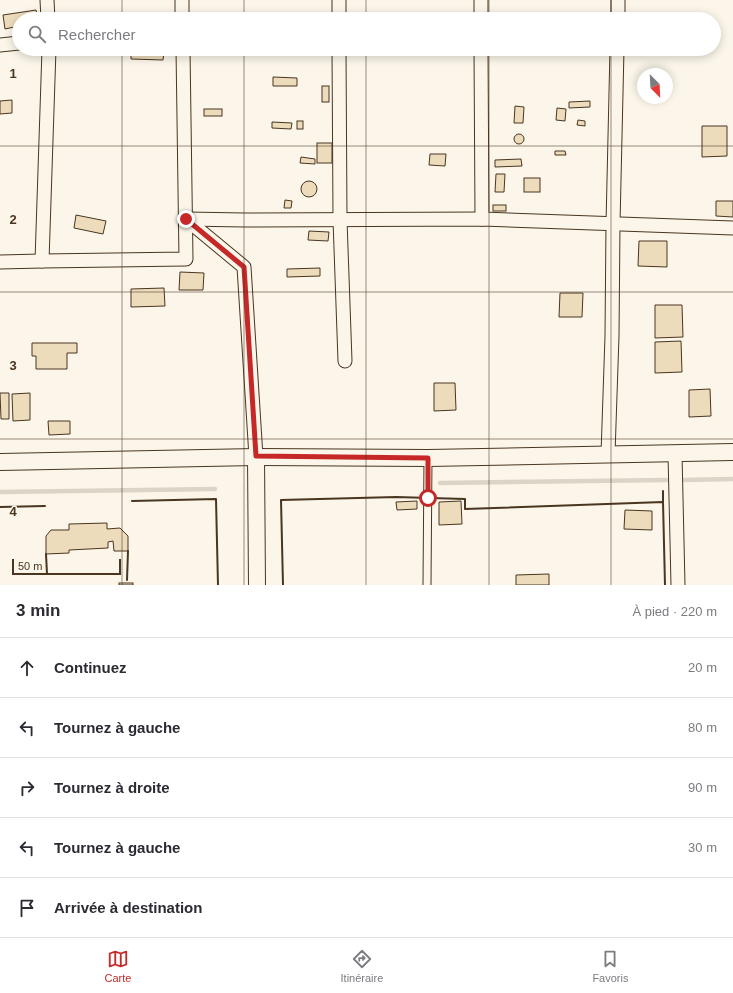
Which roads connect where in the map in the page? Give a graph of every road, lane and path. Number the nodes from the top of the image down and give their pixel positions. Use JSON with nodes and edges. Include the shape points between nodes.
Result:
{"nodes":[{"id":1,"x":47,"y":0,"type":"edge"},
{"id":2,"x":182,"y":0,"type":"edge"},
{"id":3,"x":339,"y":0,"type":"edge"},
{"id":4,"x":481,"y":0,"type":"edge"},
{"id":5,"x":618,"y":0,"type":"edge"},
{"id":6,"x":48,"y":12,"type":"edge"},
{"id":7,"x":182,"y":12,"type":"edge"},
{"id":8,"x":339,"y":12,"type":"edge"},
{"id":9,"x":481,"y":12,"type":"edge"},
{"id":10,"x":618,"y":12,"type":"edge"},
{"id":11,"x":12,"y":44,"type":"edge"},
{"id":12,"x":0,"y":45,"type":"edge"},
{"id":13,"x":49,"y":56,"type":"edge"},
{"id":14,"x":183,"y":56,"type":"edge"},
{"id":15,"x":340,"y":56,"type":"edge"},
{"id":16,"x":481,"y":56,"type":"edge"},
{"id":17,"x":617,"y":56,"type":"edge"},
{"id":18,"x":186,"y":219,"type":"junction"},
{"id":19,"x":482,"y":219,"type":"junction"},
{"id":20,"x":340,"y":220,"type":"junction"},
{"id":21,"x":613,"y":224,"type":"junction"},
{"id":22,"x":733,"y":228,"type":"edge"},
{"id":23,"x":42,"y":261,"type":"junction"},
{"id":24,"x":0,"y":262,"type":"edge"},
{"id":25,"x":345,"y":361,"type":"dead end"},
{"id":26,"x":733,"y":452,"type":"edge"},
{"id":27,"x":608,"y":454,"type":"junction"},
{"id":28,"x":675,"y":454,"type":"junction"},
{"id":29,"x":256,"y":456,"type":"junction"},
{"id":30,"x":428,"y":458,"type":"junction"},
{"id":31,"x":0,"y":462,"type":"edge"},
{"id":32,"x":258,"y":585,"type":"edge"},
{"id":33,"x":426,"y":585,"type":"edge"},
{"id":34,"x":678,"y":585,"type":"edge"}],
"edges":[{"from":1,"to":6,"type":"street"},
{"from":2,"to":7,"type":"street"},
{"from":3,"to":8,"type":"street"},
{"from":4,"to":9,"type":"street"},
{"from":5,"to":10,"type":"street"},
{"from":11,"to":12,"type":"street"},
{"from":13,"to":23,"type":"street"},
{"from":14,"to":18,"type":"street"},
{"from":15,"to":20,"type":"street"},
{"from":16,"to":19,"type":"street"},
{"from":17,"to":21,"type":"street"},
{"from":18,"to":20,"type":"street"},
{"from":18,"to":23,"type":"street","via":[[186,259]]},
{"from":18,"to":29,"type":"street","via":[[244,267]]},
{"from":19,"to":20,"type":"street"},
{"from":19,"to":21,"type":"street"},
{"from":20,"to":25,"type":"street"},
{"from":21,"to":22,"type":"street"},
{"from":21,"to":27,"type":"street"},
{"from":23,"to":24,"type":"street"},
{"from":26,"to":28,"type":"street"},
{"from":27,"to":28,"type":"street"},
{"from":27,"to":30,"type":"street"},
{"from":28,"to":34,"type":"street"},
{"from":29,"to":30,"type":"street"},
{"from":29,"to":31,"type":"street"},
{"from":29,"to":32,"type":"street"},
{"from":30,"to":33,"type":"lane"}]}
